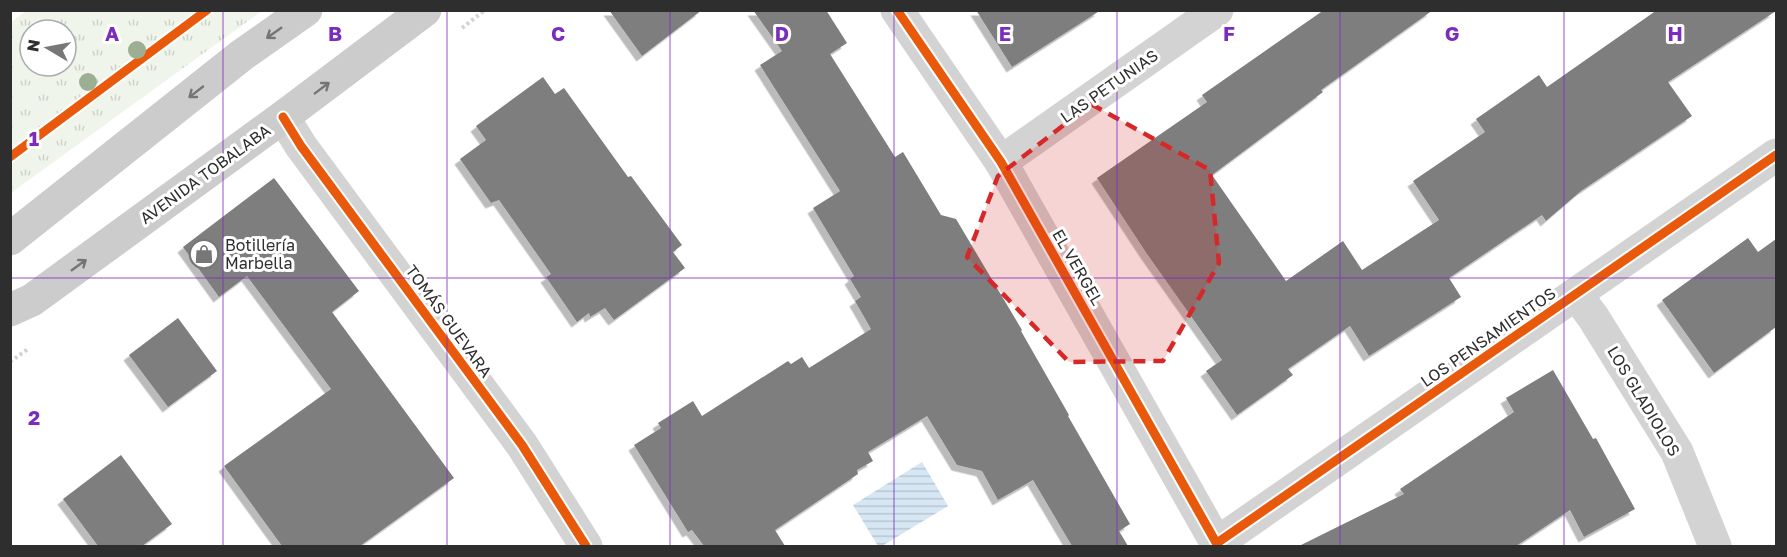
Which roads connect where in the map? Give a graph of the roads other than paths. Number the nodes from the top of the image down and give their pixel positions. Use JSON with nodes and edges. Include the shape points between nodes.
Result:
{"nodes":[{"id":1,"x":306,"y":10,"type":"edge"},
{"id":2,"x":425,"y":10,"type":"edge"},
{"id":3,"x":897,"y":10,"type":"edge"},
{"id":4,"x":1217,"y":10,"type":"edge"},
{"id":5,"x":283,"y":117,"type":"junction"},
{"id":6,"x":1776,"y":155,"type":"edge"},
{"id":7,"x":1001,"y":162,"type":"junction"},
{"id":8,"x":10,"y":239,"type":"edge"},
{"id":9,"x":1576,"y":294,"type":"junction"},
{"id":10,"x":10,"y":310,"type":"edge"},
{"id":11,"x":1218,"y":545,"type":"edge"},
{"id":12,"x":586,"y":546,"type":"edge"},
{"id":13,"x":1715,"y":546,"type":"edge"}],
"edges":[{"from":1,"to":8,"type":"main road","one_way":true,"via":[[242,55]]},
{"from":5,"to":2,"type":"main road","name":"AVENIDA TOBALABA","one_way":true},
{"from":3,"to":7,"type":"street","name":"EL VERGEL"},
{"from":4,"to":7,"type":"street","name":"LAS PETUNIAS"},
{"from":10,"to":5,"type":"main road","name":"AVENIDA TOBALABA","one_way":true,"via":[[32,300]]},
{"from":5,"to":12,"type":"street","name":"TOMÁS GUEVARA","via":[[522,445]]},
{"from":6,"to":9,"type":"street","name":"LOS PENSAMIENTOS"},
{"from":7,"to":11,"type":"street","name":"EL VERGEL"},
{"from":9,"to":11,"type":"street","name":"LOS PENSAMIENTOS"},
{"from":9,"to":13,"type":"street","name":"LOS GLADIOLOS","via":[[1677,452]]}]}
